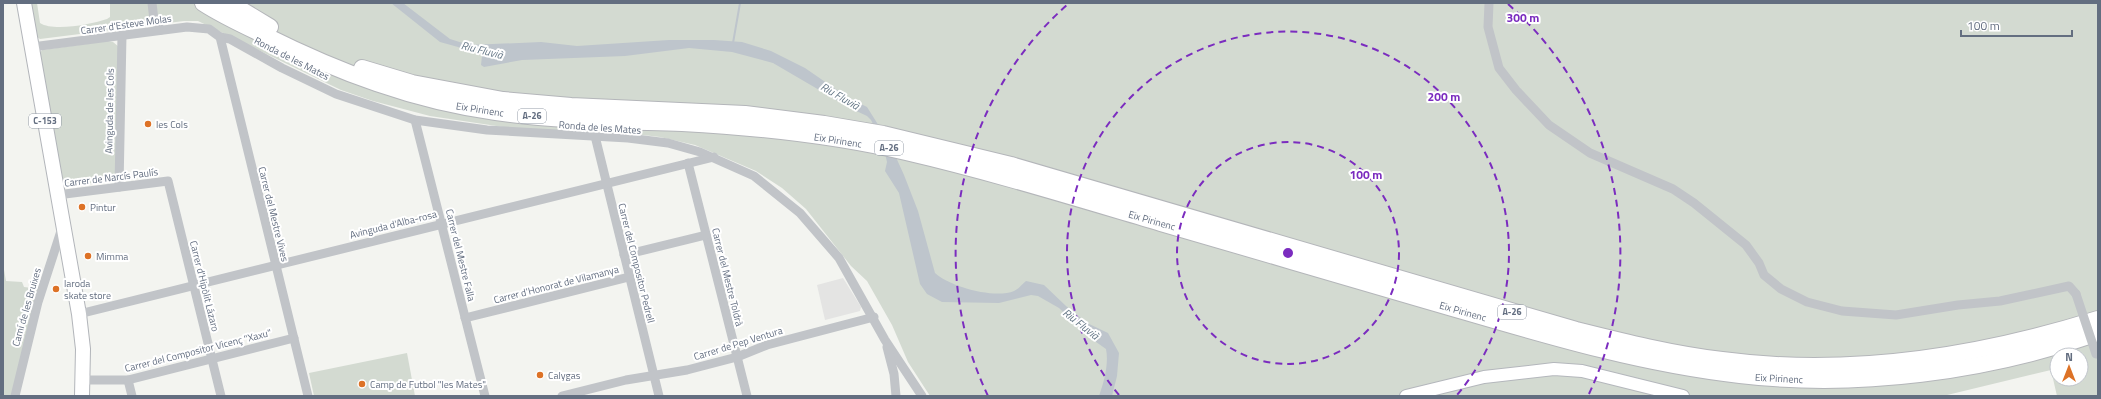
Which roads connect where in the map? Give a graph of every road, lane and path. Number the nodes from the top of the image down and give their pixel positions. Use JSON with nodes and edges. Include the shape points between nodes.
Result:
{"nodes":[{"id":1,"x":24,"y":3,"type":"edge"},
{"id":2,"x":152,"y":3,"type":"edge"},
{"id":3,"x":203,"y":3,"type":"edge"},
{"id":4,"x":215,"y":3,"type":"edge"},
{"id":5,"x":219,"y":3,"type":"edge"},
{"id":6,"x":230,"y":3,"type":"edge"},
{"id":7,"x":1489,"y":3,"type":"edge"},
{"id":8,"x":252,"y":24,"type":"junction"},
{"id":9,"x":162,"y":30,"type":"junction"},
{"id":10,"x":122,"y":35,"type":"junction"},
{"id":11,"x":220,"y":37,"type":"junction"},
{"id":12,"x":32,"y":47,"type":"junction"},
{"id":13,"x":415,"y":120,"type":"junction"},
{"id":14,"x":595,"y":136,"type":"junction"},
{"id":15,"x":714,"y":157,"type":"junction"},
{"id":16,"x":688,"y":163,"type":"junction"},
{"id":17,"x":168,"y":181,"type":"joint"},
{"id":18,"x":606,"y":183,"type":"junction"},
{"id":19,"x":119,"y":187,"type":"junction"},
{"id":20,"x":58,"y":195,"type":"junction"},
{"id":21,"x":441,"y":223,"type":"junction"},
{"id":22,"x":63,"y":225,"type":"junction"},
{"id":23,"x":706,"y":235,"type":"junction"},
{"id":24,"x":624,"y":255,"type":"junction"},
{"id":25,"x":276,"y":265,"type":"junction"},
{"id":26,"x":630,"y":277,"type":"junction"},
{"id":27,"x":194,"y":286,"type":"junction"},
{"id":28,"x":2098,"y":311,"type":"edge"},
{"id":29,"x":79,"y":314,"type":"junction"},
{"id":30,"x":874,"y":317,"type":"junction"},
{"id":31,"x":465,"y":318,"type":"junction"},
{"id":32,"x":2098,"y":318,"type":"edge"},
{"id":33,"x":2098,"y":333,"type":"edge"},
{"id":34,"x":294,"y":338,"type":"junction"},
{"id":35,"x":885,"y":340,"type":"junction"},
{"id":36,"x":737,"y":357,"type":"junction"},
{"id":37,"x":212,"y":358,"type":"junction"},
{"id":38,"x":2097,"y":358,"type":"edge"},
{"id":39,"x":1917,"y":361,"type":"junction"},
{"id":40,"x":654,"y":376,"type":"junction"},
{"id":41,"x":83,"y":380,"type":"junction"},
{"id":42,"x":128,"y":380,"type":"junction"},
{"id":43,"x":568,"y":395,"type":"edge"},
{"id":44,"x":15,"y":396,"type":"edge"},
{"id":45,"x":82,"y":396,"type":"edge"},
{"id":46,"x":132,"y":396,"type":"edge"},
{"id":47,"x":221,"y":396,"type":"edge"},
{"id":48,"x":308,"y":396,"type":"edge"},
{"id":49,"x":484,"y":396,"type":"edge"},
{"id":50,"x":659,"y":396,"type":"edge"},
{"id":51,"x":747,"y":396,"type":"edge"},
{"id":52,"x":896,"y":396,"type":"edge"},
{"id":53,"x":922,"y":396,"type":"edge"},
{"id":54,"x":1406,"y":396,"type":"edge"},
{"id":55,"x":1683,"y":396,"type":"edge"}],
"edges":[{"from":1,"to":12,"type":"main road","number":"C-153"},
{"from":2,"to":9,"type":"street","via":[[154,20]]},
{"from":3,"to":8,"type":"highway","via":[[232,20]]},
{"from":4,"to":8,"type":"main road","name":"Eix Pirinenc","number":"A-26"},
{"from":5,"to":8,"type":"main road","name":"Eix Pirinenc","number":"A-26"},
{"from":6,"to":8,"type":"highway"},
{"from":7,"to":38,"type":"street","bridge":true,"via":[[1488,27],[1499,68],[1516,90],[1550,125],[1590,153],[1673,189],[1694,203],[1746,245],[1764,275],[1781,289],[1807,302],[1842,311],[1896,315],[2000,301],[2069,286],[2076,294]]},
{"from":8,"to":33,"type":"highway","name":"Eix Pirinenc","number":"A-26","via":[[302,54],[356,77],[424,98],[463,107],[533,116],[746,128],[878,146],[985,172],[1550,336],[1656,363],[1744,376],[1787,379],[1888,376],[1993,362]]},
{"from":8,"to":39,"type":"highway","name":"Eix Pirinenc","number":"A-26","via":[[349,63],[412,83],[465,95],[534,103],[745,114],[824,124],[938,146],[1632,344],[1723,360],[1758,363],[1840,366]]},
{"from":9,"to":10,"type":"street","name":"Carrer d'Esteve Molas"},
{"from":9,"to":11,"type":"street","name":"Carrer d'Esteve Molas","via":[[187,27],[209,29]]},
{"from":10,"to":12,"type":"street","name":"Carrer d'Esteve Molas"},
{"from":10,"to":19,"type":"street","name":"Avinguda de les Cols"},
{"from":11,"to":13,"type":"street","name":"Ronda de les Mates","via":[[236,42],[336,94]]},
{"from":11,"to":25,"type":"street","name":"Carrer del Mestre Vives"},
{"from":12,"to":20,"type":"main road","number":"C-153"},
{"from":13,"to":14,"type":"street","name":"Ronda de les Mates","via":[[487,130]]},
{"from":13,"to":21,"type":"street","name":"Carrer del Mestre Falla"},
{"from":14,"to":15,"type":"street","name":"Ronda de les Mates","via":[[668,143]]},
{"from":14,"to":18,"type":"street","name":"Carrer del Compositor Pedrell"},
{"from":15,"to":16,"type":"street","name":"Avinguda d'Alba-rosa"},
{"from":15,"to":30,"type":"street","name":"Ronda de les Mates","via":[[754,176],[800,212],[839,258]]},
{"from":16,"to":18,"type":"street","name":"Avinguda d'Alba-rosa"},
{"from":16,"to":23,"type":"street","name":"Carrer del Mestre Toldrà"},
{"from":17,"to":19,"type":"street","name":"Carrer de Narcís Paulís"},
{"from":17,"to":27,"type":"street","name":"Carrer d'Hipòlit Lázaro"},
{"from":18,"to":21,"type":"street","name":"Avinguda d'Alba-rosa"},
{"from":18,"to":24,"type":"street","name":"Carrer del Compositor Pedrell"},
{"from":19,"to":20,"type":"street","name":"Carrer de Narcís Paulís"},
{"from":20,"to":22,"type":"main road","number":"C-153"},
{"from":21,"to":25,"type":"street","name":"Avinguda d'Alba-rosa"},
{"from":21,"to":31,"type":"street","name":"Carrer del Mestre Falla"},
{"from":22,"to":29,"type":"main road","number":"C-153"},
{"from":22,"to":44,"type":"street","name":"Camí de les Bruixes","via":[[38,302]]},
{"from":23,"to":24,"type":"street"},
{"from":23,"to":36,"type":"street","name":"Carrer del Mestre Toldrà"},
{"from":24,"to":26,"type":"street","name":"Carrer del Compositor Pedrell"},
{"from":25,"to":27,"type":"street","name":"Avinguda d'Alba-rosa"},
{"from":25,"to":34,"type":"street","name":"Carrer del Mestre Vives"},
{"from":26,"to":31,"type":"street","name":"Carrer d'Honorat de Vilamanya"},
{"from":26,"to":40,"type":"street","name":"Carrer del Compositor Pedrell"},
{"from":27,"to":29,"type":"street","name":"Avinguda d'Alba-rosa"},
{"from":27,"to":37,"type":"street","name":"Carrer d'Hipòlit Lázaro"},
{"from":28,"to":39,"type":"highway","via":[[2021,335]]},
{"from":29,"to":41,"type":"main road","number":"C-153"},
{"from":30,"to":35,"type":"street","name":"Ronda de les Mates"},
{"from":30,"to":36,"type":"street","name":"Carrer de Pep Ventura","via":[[767,345]]},
{"from":31,"to":49,"type":"street","name":"Carrer del Mestre Falla"},
{"from":32,"to":39,"type":"highway","name":"Eix Pirinenc","number":"A-26","via":[[2002,346]]},
{"from":34,"to":37,"type":"street","name":"Carrer del Compositor Vicenç \"Xaxu\""},
{"from":34,"to":48,"type":"street","name":"Carrer del Mestre Vives"},
{"from":35,"to":52,"type":"street","name":"Ronda de les Mates","via":[[894,374]]},
{"from":35,"to":53,"type":"street","name":"Ronda de les Mates"},
{"from":36,"to":40,"type":"street","name":"Carrer de Pep Ventura"},
{"from":36,"to":51,"type":"street","name":"Carrer del Mestre Toldrà"},
{"from":37,"to":42,"type":"street","name":"Carrer del Compositor Vicenç \"Xaxu\""},
{"from":37,"to":47,"type":"street","name":"Carrer d'Hipòlit Lázaro"},
{"from":40,"to":43,"type":"street","name":"Carrer de Pep Ventura","via":[[626,380]]},
{"from":40,"to":50,"type":"street","name":"Carrer del Compositor Pedrell"},
{"from":41,"to":42,"type":"street","name":"Carrer del Compositor Vicenç \"Xaxu\""},
{"from":41,"to":45,"type":"main road","number":"C-153"},
{"from":42,"to":46,"type":"street"},
{"from":54,"to":55,"type":"street","via":[[1484,377],[1554,369],[1582,371]]}]}
